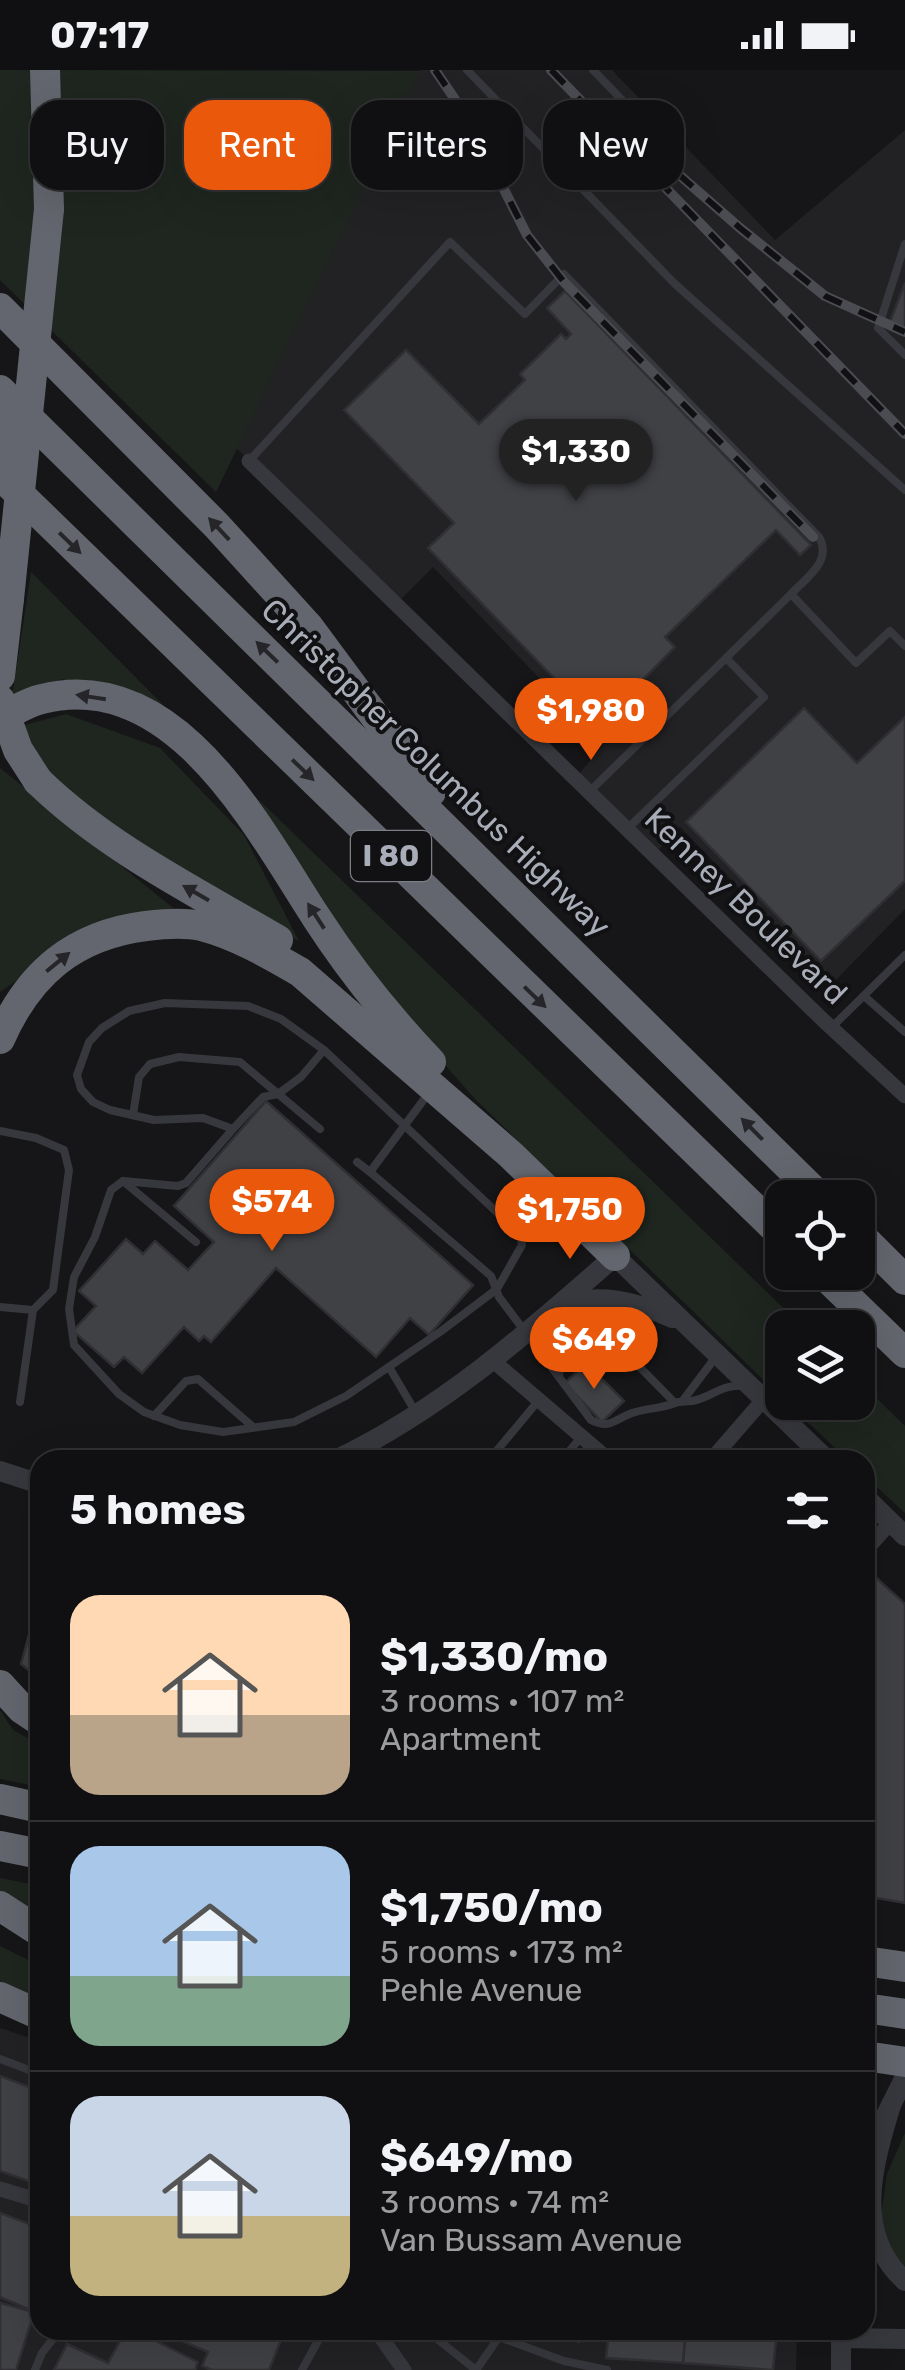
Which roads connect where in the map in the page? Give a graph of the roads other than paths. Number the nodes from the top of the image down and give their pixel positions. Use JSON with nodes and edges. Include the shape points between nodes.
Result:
{"nodes":[{"id":1,"x":30,"y":70,"type":"edge"},
{"id":2,"x":45,"y":70,"type":"edge"},
{"id":3,"x":468,"y":70,"type":"edge"},
{"id":4,"x":593,"y":70,"type":"edge"},
{"id":5,"x":622,"y":100,"type":"edge"},
{"id":6,"x":40,"y":207,"type":"junction"},
{"id":7,"x":905,"y":244,"type":"edge"},
{"id":8,"x":0,"y":308,"type":"edge"},
{"id":9,"x":905,"y":356,"type":"edge"},
{"id":10,"x":0,"y":390,"type":"edge"},
{"id":11,"x":249,"y":460,"type":"joint"},
{"id":12,"x":0,"y":476,"type":"edge"},
{"id":13,"x":905,"y":490,"type":"edge"},
{"id":14,"x":790,"y":594,"type":"junction"},
{"id":15,"x":905,"y":646,"type":"edge"},
{"id":16,"x":726,"y":658,"type":"junction"},
{"id":17,"x":0,"y":676,"type":"edge"},
{"id":18,"x":0,"y":700,"type":"edge"},
{"id":19,"x":0,"y":718,"type":"edge"},
{"id":20,"x":589,"y":792,"type":"junction"},
{"id":21,"x":627,"y":829,"type":"junction"},
{"id":22,"x":486,"y":867,"type":"junction"},
{"id":23,"x":905,"y":955,"type":"edge"},
{"id":24,"x":864,"y":996,"type":"junction"},
{"id":25,"x":831,"y":1028,"type":"junction"},
{"id":26,"x":905,"y":1032,"type":"edge"},
{"id":27,"x":0,"y":1039,"type":"edge"},
{"id":28,"x":418,"y":1048,"type":"junction"},
{"id":29,"x":324,"y":1050,"type":"junction"},
{"id":30,"x":439,"y":1081,"type":"junction"},
{"id":31,"x":278,"y":1094,"type":"junction"},
{"id":32,"x":905,"y":1096,"type":"edge"},
{"id":33,"x":133,"y":1115,"type":"junction"},
{"id":34,"x":405,"y":1123,"type":"junction"},
{"id":35,"x":320,"y":1128,"type":"dead end"},
{"id":36,"x":233,"y":1129,"type":"junction"},
{"id":37,"x":0,"y":1131,"type":"edge"},
{"id":38,"x":357,"y":1162,"type":"dead end"},
{"id":39,"x":370,"y":1172,"type":"junction"},
{"id":40,"x":804,"y":1180,"type":"edge"},
{"id":41,"x":123,"y":1181,"type":"junction"},
{"id":42,"x":765,"y":1218,"type":"edge"},
{"id":43,"x":196,"y":1242,"type":"dead end"},
{"id":44,"x":875,"y":1250,"type":"edge"},
{"id":45,"x":615,"y":1256,"type":"junction"},
{"id":46,"x":905,"y":1280,"type":"edge"},
{"id":47,"x":498,"y":1289,"type":"junction"},
{"id":48,"x":840,"y":1290,"type":"edge"},
{"id":49,"x":558,"y":1306,"type":"junction"},
{"id":50,"x":0,"y":1307,"type":"edge"},
{"id":51,"x":33,"y":1310,"type":"junction"},
{"id":52,"x":686,"y":1324,"type":"junction"},
{"id":53,"x":530,"y":1329,"type":"junction"},
{"id":54,"x":570,"y":1352,"type":"junction"},
{"id":55,"x":905,"y":1353,"type":"edge"},
{"id":56,"x":718,"y":1355,"type":"junction"},
{"id":57,"x":492,"y":1359,"type":"junction"},
{"id":58,"x":390,"y":1366,"type":"junction"},
{"id":59,"x":560,"y":1380,"type":"junction"},
{"id":60,"x":759,"y":1394,"type":"junction"},
{"id":61,"x":684,"y":1399,"type":"junction"},
{"id":62,"x":539,"y":1400,"type":"junction"},
{"id":63,"x":20,"y":1402,"type":"dead end"},
{"id":64,"x":675,"y":1403,"type":"junction"},
{"id":65,"x":417,"y":1414,"type":"junction"},
{"id":66,"x":154,"y":1416,"type":"junction"},
{"id":67,"x":254,"y":1428,"type":"junction"},
{"id":68,"x":582,"y":1436,"type":"junction"},
{"id":69,"x":380,"y":1450,"type":"edge"},
{"id":70,"x":497,"y":1450,"type":"edge"},
{"id":71,"x":570,"y":1450,"type":"edge"},
{"id":72,"x":598,"y":1450,"type":"edge"},
{"id":73,"x":718,"y":1450,"type":"edge"},
{"id":74,"x":817,"y":1450,"type":"edge"},
{"id":75,"x":0,"y":1472,"type":"edge"},
{"id":76,"x":30,"y":1481,"type":"edge"},
{"id":77,"x":875,"y":1507,"type":"edge"},
{"id":78,"x":898,"y":1529,"type":"edge"},
{"id":79,"x":875,"y":1544,"type":"edge"},
{"id":80,"x":0,"y":1685,"type":"edge"},
{"id":81,"x":30,"y":1714,"type":"edge"},
{"id":82,"x":0,"y":1799,"type":"edge"},
{"id":83,"x":30,"y":1806,"type":"edge"},
{"id":84,"x":0,"y":1846,"type":"edge"},
{"id":85,"x":30,"y":1852,"type":"edge"},
{"id":86,"x":0,"y":1906,"type":"edge"},
{"id":87,"x":30,"y":1926,"type":"edge"},
{"id":88,"x":875,"y":1961,"type":"edge"},
{"id":89,"x":901,"y":1966,"type":"edge"},
{"id":90,"x":0,"y":1997,"type":"edge"},
{"id":91,"x":30,"y":2010,"type":"edge"},
{"id":92,"x":875,"y":2010,"type":"edge"},
{"id":93,"x":905,"y":2014,"type":"edge"},
{"id":94,"x":875,"y":2058,"type":"edge"},
{"id":95,"x":0,"y":2059,"type":"edge"},
{"id":96,"x":905,"y":2062,"type":"edge"},
{"id":97,"x":30,"y":2070,"type":"edge"},
{"id":98,"x":905,"y":2078,"type":"edge"},
{"id":99,"x":891,"y":2105,"type":"junction"},
{"id":100,"x":875,"y":2140,"type":"edge"},
{"id":101,"x":875,"y":2160,"type":"edge"},
{"id":102,"x":0,"y":2189,"type":"edge"},
{"id":103,"x":30,"y":2198,"type":"edge"},
{"id":104,"x":875,"y":2235,"type":"edge"},
{"id":105,"x":905,"y":2281,"type":"edge"},
{"id":106,"x":875,"y":2337,"type":"edge"},
{"id":107,"x":905,"y":2339,"type":"edge"},
{"id":108,"x":52,"y":2340,"type":"edge"},
{"id":109,"x":318,"y":2340,"type":"edge"},
{"id":110,"x":387,"y":2340,"type":"edge"},
{"id":111,"x":438,"y":2340,"type":"edge"},
{"id":112,"x":496,"y":2340,"type":"edge"},
{"id":113,"x":514,"y":2340,"type":"edge"},
{"id":114,"x":841,"y":2340,"type":"edge"},
{"id":115,"x":34,"y":2370,"type":"edge"},
{"id":116,"x":302,"y":2370,"type":"edge"},
{"id":117,"x":404,"y":2370,"type":"edge"},
{"id":118,"x":476,"y":2370,"type":"edge"},
{"id":119,"x":607,"y":2370,"type":"edge"},
{"id":120,"x":841,"y":2370,"type":"edge"}],
"edges":[{"from":1,"to":6,"type":"highway"},
{"from":2,"to":6,"type":"highway"},
{"from":3,"to":13,"type":"lane","via":[[674,282]]},
{"from":4,"to":5,"type":"lane"},
{"from":6,"to":12,"type":"highway","bridge":true},
{"from":6,"to":17,"type":"highway","bridge":true},
{"from":7,"to":9,"type":"lane","via":[[878,328]]},
{"from":22,"to":8,"type":"highway","one_way":true,"via":[[308,626]]},
{"from":22,"to":10,"type":"highway","name":"Christopher Columbus Highway","number":"I 80","one_way":true},
{"from":11,"to":14,"type":"lane","via":[[450,242],[525,314],[564,274],[819,537],[821,562]]},
{"from":11,"to":20,"type":"street","name":"Kenney Boulevard"},
{"from":12,"to":42,"type":"highway","number":"I 80","one_way":true},
{"from":14,"to":15,"type":"lane","via":[[856,664],[890,631]]},
{"from":14,"to":16,"type":"lane"},
{"from":16,"to":20,"type":"lane"},
{"from":16,"to":21,"type":"lane","via":[[764,697]]},
{"from":28,"to":18,"type":"highway","one_way":true,"bridge":true,"via":[[327,972],[66,808],[18,750]]},
{"from":28,"to":19,"type":"highway","one_way":true,"via":[[349,965],[246,808],[183,738],[149,714],[74,694],[38,699]]},
{"from":20,"to":21,"type":"street","name":"Kenney Boulevard"},
{"from":21,"to":25,"type":"street","name":"Kenney Boulevard"},
{"from":40,"to":22,"type":"highway","name":"Christopher Columbus Highway","number":"I 80","one_way":true},
{"from":23,"to":24,"type":"lane"},
{"from":24,"to":25,"type":"lane"},
{"from":24,"to":26,"type":"lane"},
{"from":25,"to":32,"type":"street","name":"Kenney Boulevard"},
{"from":27,"to":30,"type":"highway","one_way":true,"via":[[27,990],[88,940],[120,929],[198,925],[300,972]]},
{"from":28,"to":30,"type":"highway"},
{"from":29,"to":31,"type":"lane"},
{"from":29,"to":33,"type":"lane","via":[[281,1019],[248,1006],[164,1003],[129,1010],[88,1042],[77,1074],[92,1102]]},
{"from":29,"to":34,"type":"lane"},
{"from":30,"to":34,"type":"lane"},
{"from":30,"to":45,"type":"highway"},
{"from":31,"to":33,"type":"lane","via":[[240,1062],[179,1057],[150,1064],[139,1077]]},
{"from":31,"to":35,"type":"lane"},
{"from":31,"to":36,"type":"lane","via":[[263,1098]]},
{"from":33,"to":36,"type":"lane","via":[[203,1118]]},
{"from":34,"to":39,"type":"lane"},
{"from":34,"to":47,"type":"lane","via":[[520,1234],[522,1244]]},
{"from":36,"to":41,"type":"lane","via":[[178,1186]]},
{"from":37,"to":51,"type":"lane","via":[[64,1150],[70,1170],[53,1290]]},
{"from":38,"to":39,"type":"lane"},
{"from":39,"to":47,"type":"lane"},
{"from":41,"to":43,"type":"lane"},
{"from":41,"to":66,"type":"lane","via":[[110,1190],[74,1277],[70,1330],[88,1364]]},
{"from":44,"to":46,"type":"highway"},
{"from":45,"to":49,"type":"street"},
{"from":45,"to":52,"type":"street"},
{"from":47,"to":53,"type":"lane"},
{"from":47,"to":58,"type":"lane"},
{"from":48,"to":55,"type":"highway"},
{"from":49,"to":52,"type":"street","via":[[616,1299]]},
{"from":49,"to":53,"type":"street"},
{"from":50,"to":51,"type":"lane"},
{"from":51,"to":63,"type":"lane"},
{"from":52,"to":56,"type":"street"},
{"from":53,"to":54,"type":"lane"},
{"from":53,"to":57,"type":"street"},
{"from":53,"to":59,"type":"lane"},
{"from":54,"to":59,"type":"lane"},
{"from":54,"to":64,"type":"lane","via":[[613,1340]]},
{"from":56,"to":60,"type":"street"},
{"from":56,"to":61,"type":"lane"},
{"from":57,"to":62,"type":"street"},
{"from":57,"to":65,"type":"street"},
{"from":58,"to":65,"type":"lane"},
{"from":58,"to":67,"type":"lane","via":[[294,1422]]},
{"from":59,"to":64,"type":"lane","via":[[602,1425]]},
{"from":60,"to":61,"type":"lane","via":[[726,1386]]},
{"from":60,"to":73,"type":"street"},
{"from":60,"to":74,"type":"street"},
{"from":61,"to":64,"type":"lane"},
{"from":62,"to":68,"type":"street"},
{"from":62,"to":70,"type":"lane"},
{"from":65,"to":69,"type":"street"},
{"from":66,"to":67,"type":"lane","via":[[223,1432]]},
{"from":66,"to":67,"type":"lane","via":[[186,1381],[198,1379]]},
{"from":68,"to":71,"type":"lane"},
{"from":68,"to":72,"type":"street"},
{"from":75,"to":76,"type":"street"},
{"from":77,"to":78,"type":"street"},
{"from":78,"to":79,"type":"street"},
{"from":80,"to":81,"type":"highway"},
{"from":82,"to":83,"type":"highway"},
{"from":84,"to":85,"type":"highway"},
{"from":86,"to":87,"type":"highway"},
{"from":88,"to":89,"type":"highway"},
{"from":90,"to":91,"type":"highway"},
{"from":92,"to":93,"type":"highway"},
{"from":94,"to":96,"type":"highway"},
{"from":95,"to":97,"type":"lane"},
{"from":98,"to":99,"type":"street"},
{"from":99,"to":100,"type":"street"},
{"from":99,"to":101,"type":"street"},
{"from":102,"to":103,"type":"street"},
{"from":104,"to":105,"type":"street"},
{"from":106,"to":107,"type":"street"},
{"from":108,"to":115,"type":"lane"},
{"from":109,"to":116,"type":"lane"},
{"from":110,"to":117,"type":"street"},
{"from":111,"to":118,"type":"lane"},
{"from":112,"to":118,"type":"lane"},
{"from":113,"to":119,"type":"lane"},
{"from":114,"to":120,"type":"street"}]}
